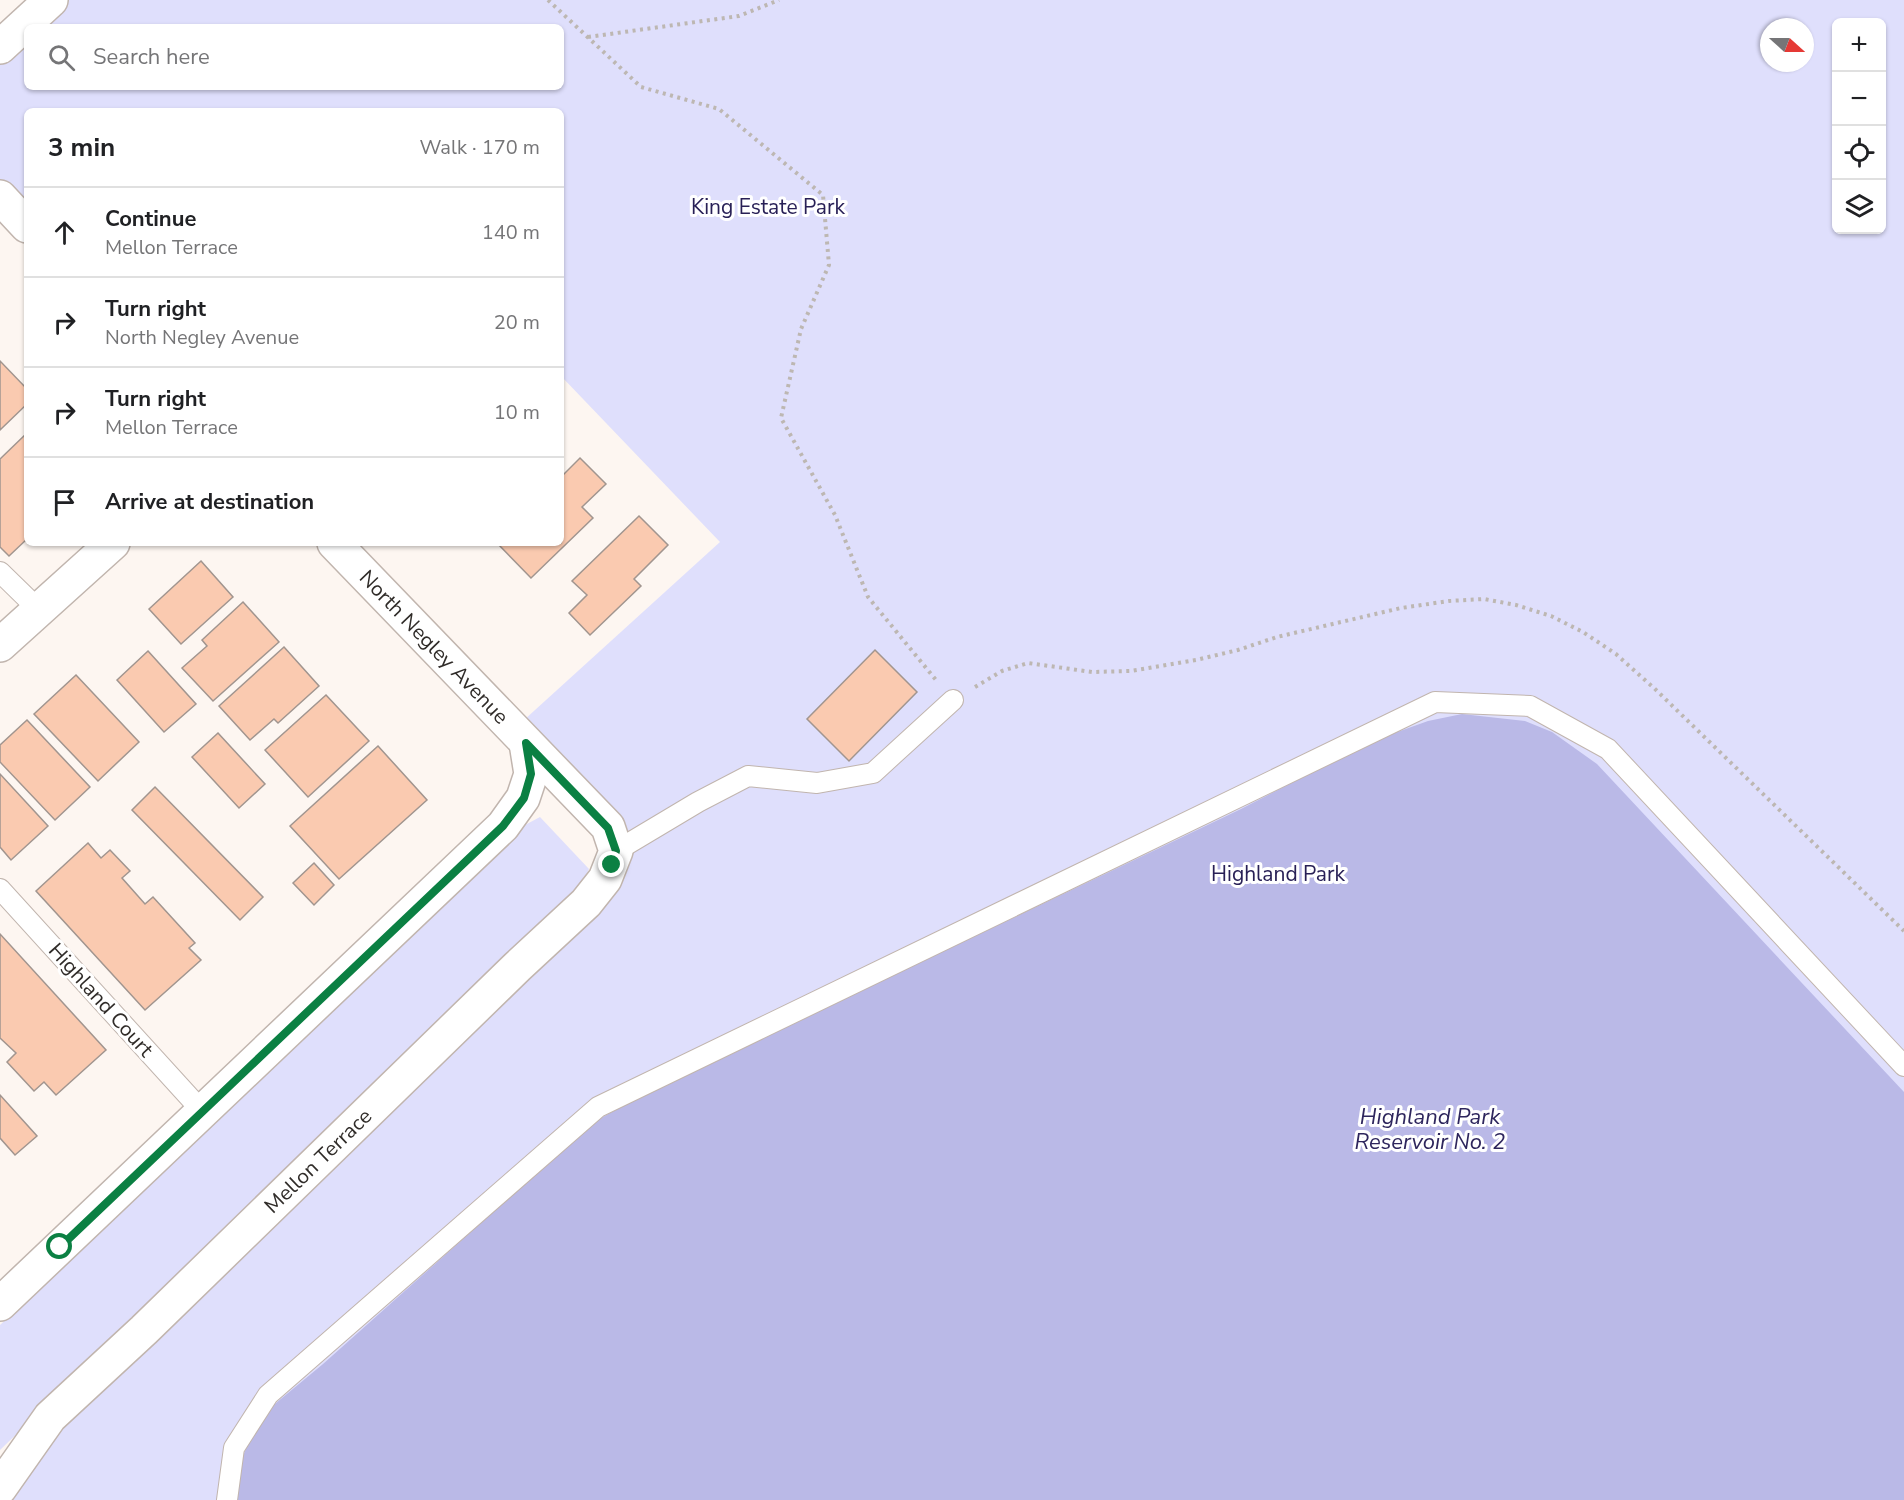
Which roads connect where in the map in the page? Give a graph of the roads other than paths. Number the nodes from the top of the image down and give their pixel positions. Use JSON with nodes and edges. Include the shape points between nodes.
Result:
{"nodes":[{"id":1,"x":51,"y":0,"type":"edge"},
{"id":2,"x":25,"y":24,"type":"edge"},
{"id":3,"x":24,"y":25,"type":"edge"},
{"id":4,"x":0,"y":47,"type":"edge"},
{"id":5,"x":0,"y":197,"type":"edge"},
{"id":6,"x":24,"y":223,"type":"edge"},
{"id":7,"x":110,"y":546,"type":"edge"},
{"id":8,"x":337,"y":546,"type":"edge"},
{"id":9,"x":0,"y":572,"type":"edge"},
{"id":10,"x":39,"y":610,"type":"junction"},
{"id":11,"x":0,"y":645,"type":"edge"},
{"id":12,"x":953,"y":700,"type":"road end"},
{"id":13,"x":526,"y":743,"type":"junction"},
{"id":14,"x":612,"y":839,"type":"junction"},
{"id":15,"x":0,"y":889,"type":"edge"},
{"id":16,"x":1904,"y":1066,"type":"edge"},
{"id":17,"x":202,"y":1111,"type":"junction"},
{"id":18,"x":0,"y":1304,"type":"edge"},
{"id":19,"x":0,"y":1488,"type":"edge"},
{"id":20,"x":227,"y":1500,"type":"edge"}],
"edges":[{"from":1,"to":2,"type":"main road"},
{"from":3,"to":4,"type":"main road"},
{"from":5,"to":6,"type":"main road"},
{"from":7,"to":10,"type":"main road"},
{"from":8,"to":13,"type":"main road","name":"North Negley Avenue"},
{"from":9,"to":10,"type":"lane"},
{"from":10,"to":11,"type":"main road"},
{"from":12,"to":14,"type":"lane","via":[[873,774],[817,783],[748,776]]},
{"from":13,"to":14,"type":"main road","name":"North Negley Avenue"},
{"from":13,"to":17,"type":"main road","via":[[531,774],[524,798],[503,826]]},
{"from":14,"to":19,"type":"main road","name":"Mellon Terrace","via":[[604,879],[586,903],[50,1417]]},
{"from":15,"to":17,"type":"lane","name":"Highland Court"},
{"from":16,"to":20,"type":"lane","via":[[1608,749],[1530,706],[1436,702],[598,1107],[268,1395],[234,1449]]},
{"from":17,"to":18,"type":"main road"}]}
